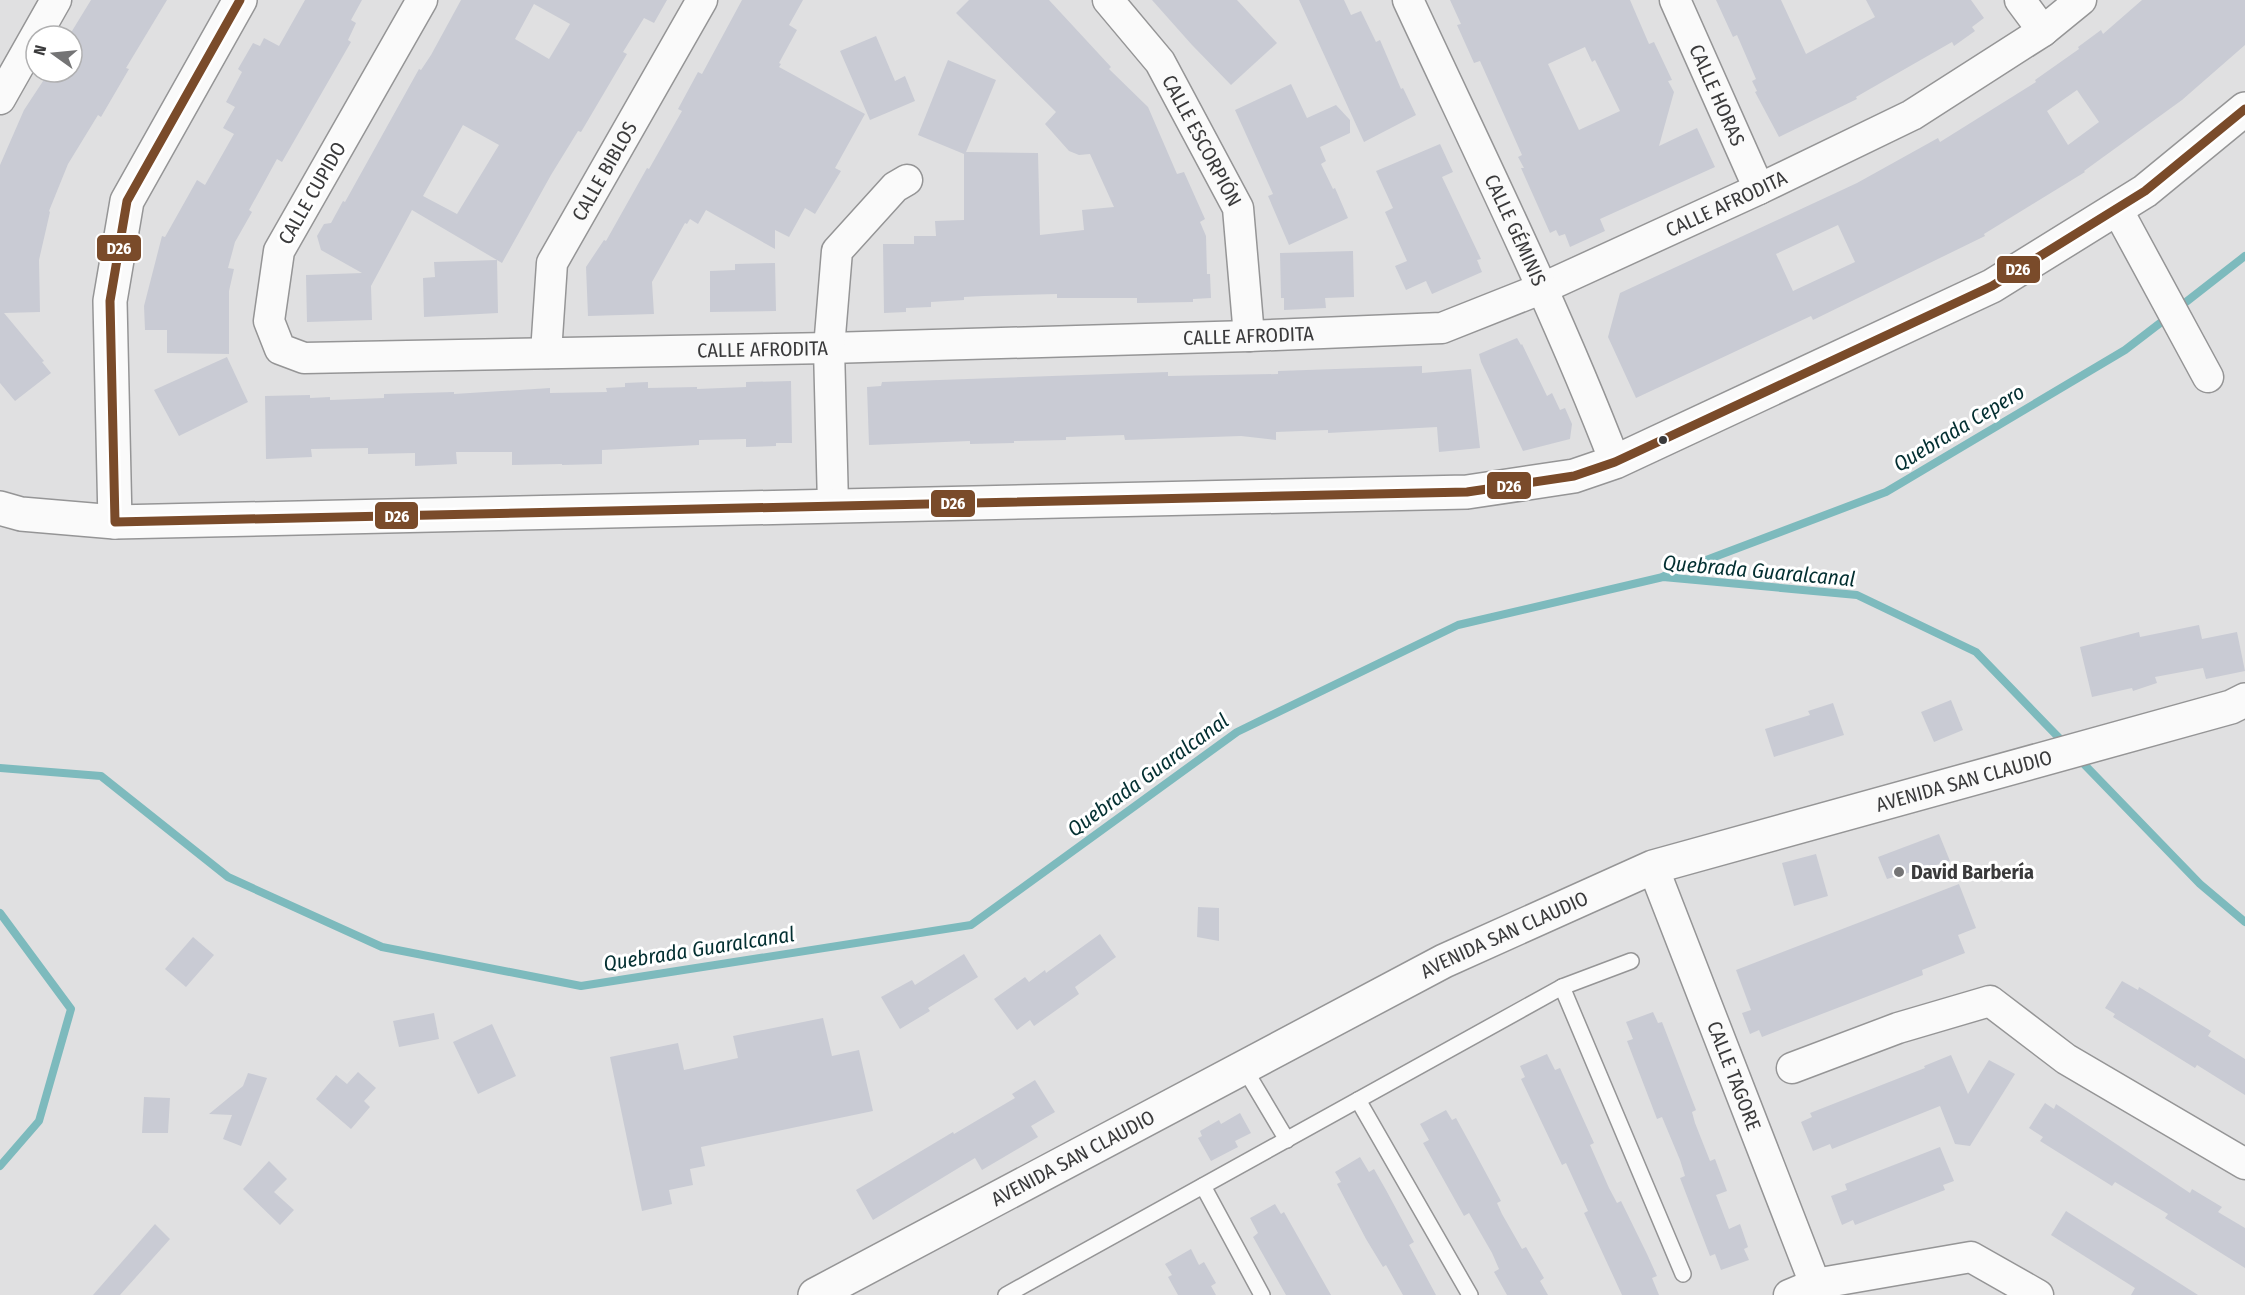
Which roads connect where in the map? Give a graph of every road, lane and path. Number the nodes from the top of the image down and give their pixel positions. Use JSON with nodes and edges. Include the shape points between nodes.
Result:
{"nodes":[{"id":1,"x":56,"y":0,"type":"edge"},
{"id":2,"x":240,"y":0,"type":"edge"},
{"id":3,"x":422,"y":0,"type":"edge"},
{"id":4,"x":702,"y":0,"type":"edge"},
{"id":5,"x":1108,"y":0,"type":"edge"},
{"id":6,"x":1408,"y":0,"type":"edge"},
{"id":7,"x":1675,"y":0,"type":"edge"},
{"id":8,"x":2020,"y":0,"type":"edge"},
{"id":9,"x":2081,"y":0,"type":"edge"},
{"id":10,"x":2043,"y":31,"type":"junction"},
{"id":11,"x":0,"y":99,"type":"edge"},
{"id":12,"x":2245,"y":109,"type":"edge"},
{"id":13,"x":907,"y":180,"type":"dead end"},
{"id":14,"x":1759,"y":189,"type":"junction"},
{"id":15,"x":2117,"y":209,"type":"junction"},
{"id":16,"x":1543,"y":288,"type":"junction"},
{"id":17,"x":1250,"y":336,"type":"junction"},
{"id":18,"x":829,"y":348,"type":"junction"},
{"id":19,"x":546,"y":354,"type":"junction"},
{"id":20,"x":333,"y":357,"type":"joint"},
{"id":21,"x":2208,"y":378,"type":"dead end"},
{"id":22,"x":1615,"y":462,"type":"junction"},
{"id":23,"x":833,"y":505,"type":"junction"},
{"id":24,"x":0,"y":508,"type":"edge"},
{"id":25,"x":115,"y":522,"type":"junction"},
{"id":26,"x":2245,"y":700,"type":"edge"},
{"id":27,"x":1653,"y":867,"type":"junction"},
{"id":28,"x":1631,"y":961,"type":"dead end"},
{"id":29,"x":1562,"y":987,"type":"junction"},
{"id":30,"x":1244,"y":1068,"type":"junction"},
{"id":31,"x":1792,"y":1068,"type":"dead end"},
{"id":32,"x":1358,"y":1100,"type":"junction"},
{"id":33,"x":1287,"y":1140,"type":"junction"},
{"id":34,"x":2245,"y":1164,"type":"edge"},
{"id":35,"x":1203,"y":1186,"type":"junction"},
{"id":36,"x":1683,"y":1274,"type":"dead end"},
{"id":37,"x":1802,"y":1289,"type":"edge"},
{"id":38,"x":815,"y":1295,"type":"edge"},
{"id":39,"x":1006,"y":1295,"type":"edge"},
{"id":40,"x":1262,"y":1295,"type":"edge"},
{"id":41,"x":1470,"y":1295,"type":"edge"},
{"id":42,"x":2038,"y":1295,"type":"edge"}],
"edges":[{"from":1,"to":11,"type":"street"},
{"from":2,"to":25,"type":"street","via":[[128,201],[110,301]]},
{"from":3,"to":20,"type":"street","name":"CALLE CUPIDO","via":[[279,251],[269,321],[280,349],[304,358]]},
{"from":4,"to":19,"type":"street","name":"CALLE BIBLOS","via":[[552,263]]},
{"from":5,"to":17,"type":"street","name":"CALLE ESCORPIÓN","via":[[1160,62],[1238,208]]},
{"from":6,"to":16,"type":"street","name":"CALLE GÉMINIS"},
{"from":7,"to":14,"type":"street","name":"CALLE HORAS"},
{"from":8,"to":10,"type":"street"},
{"from":9,"to":10,"type":"street","name":"CALLE AFRODITA"},
{"from":10,"to":14,"type":"street","name":"CALLE AFRODITA","via":[[1912,115]]},
{"from":12,"to":15,"type":"street","via":[[2145,191]]},
{"from":13,"to":18,"type":"street","via":[[895,187],[837,251]]},
{"from":14,"to":16,"type":"street","name":"CALLE AFRODITA"},
{"from":15,"to":21,"type":"street"},
{"from":15,"to":22,"type":"street","via":[[1992,286]]},
{"from":16,"to":17,"type":"street","name":"CALLE AFRODITA","via":[[1442,328]]},
{"from":16,"to":22,"type":"street","name":"CALLE GÉMINIS"},
{"from":17,"to":18,"type":"street","name":"CALLE AFRODITA"},
{"from":18,"to":19,"type":"street","name":"CALLE AFRODITA"},
{"from":18,"to":23,"type":"street"},
{"from":19,"to":20,"type":"street","name":"CALLE AFRODITA"},
{"from":22,"to":23,"type":"street","via":[[1574,476],[1467,492]]},
{"from":23,"to":25,"type":"street"},
{"from":24,"to":25,"type":"street","via":[[21,514]]},
{"from":26,"to":27,"type":"street","name":"AVENIDA SAN CLAUDIO"},
{"from":27,"to":30,"type":"street","name":"AVENIDA SAN CLAUDIO","via":[[1444,961]]},
{"from":27,"to":37,"type":"street","name":"CALLE TAGORE"},
{"from":28,"to":29,"type":"lane"},
{"from":29,"to":32,"type":"lane"},
{"from":29,"to":36,"type":"lane"},
{"from":30,"to":33,"type":"lane"},
{"from":30,"to":38,"type":"street","name":"AVENIDA SAN CLAUDIO"},
{"from":31,"to":34,"type":"street","via":[[1898,1028],[1990,1001],[2066,1059]]},
{"from":32,"to":33,"type":"lane"},
{"from":32,"to":41,"type":"lane"},
{"from":33,"to":35,"type":"lane"},
{"from":35,"to":39,"type":"lane"},
{"from":35,"to":40,"type":"lane"},
{"from":37,"to":42,"type":"street","via":[[1971,1257]]}]}
